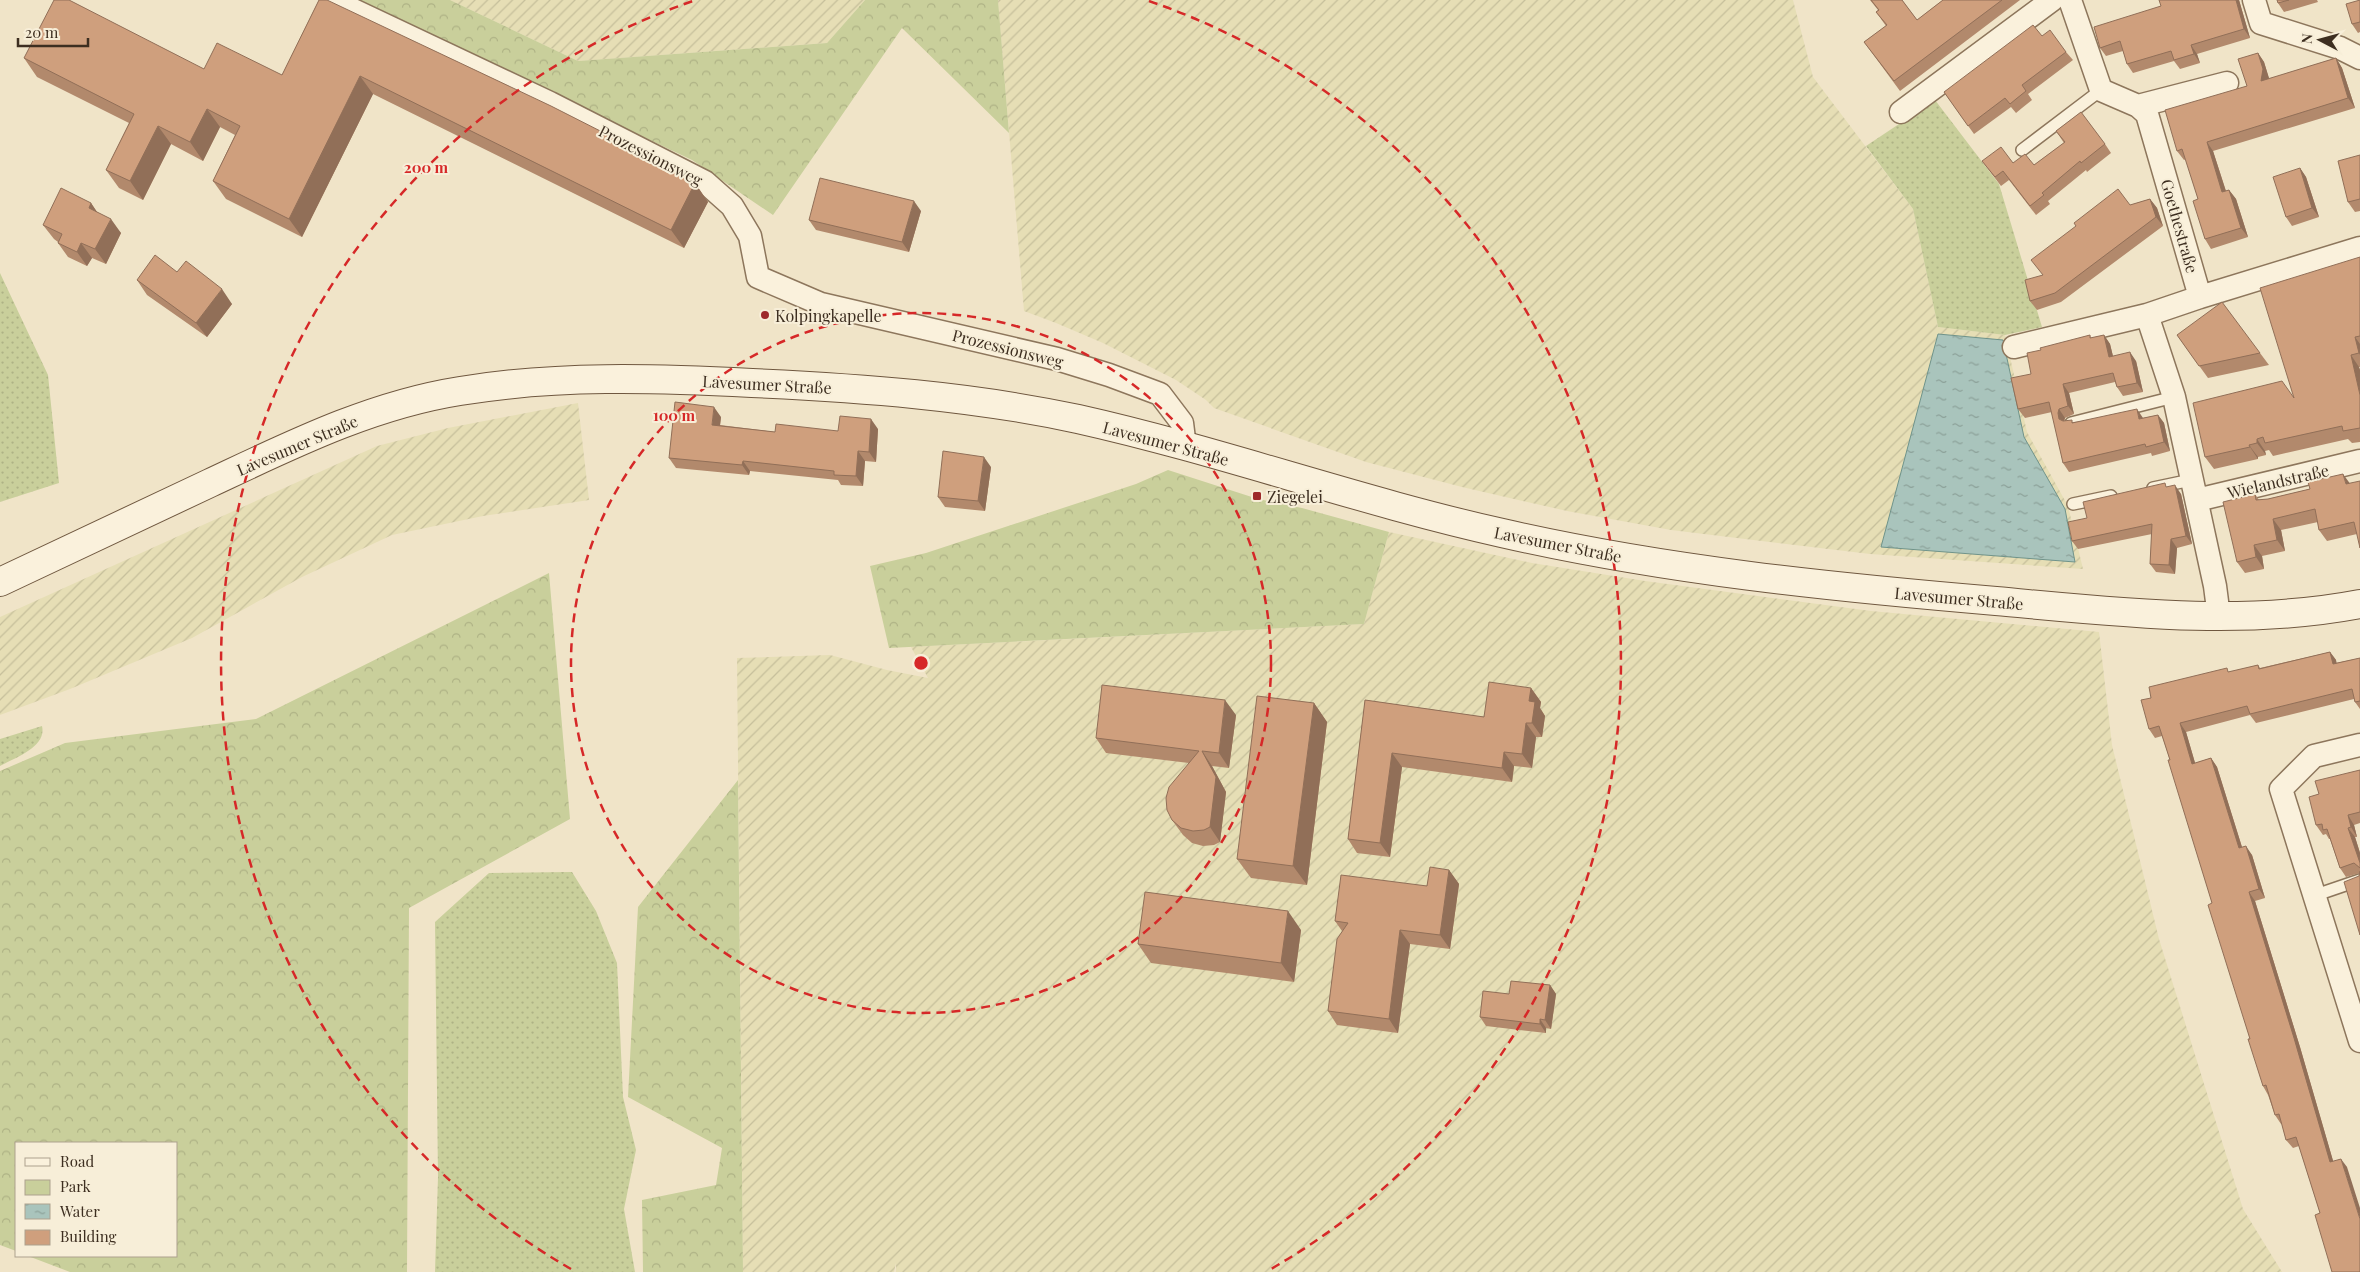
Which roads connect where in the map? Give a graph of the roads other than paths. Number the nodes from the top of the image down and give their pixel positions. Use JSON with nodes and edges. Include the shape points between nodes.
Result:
{"nodes":[{"id":1,"x":332,"y":0,"type":"edge"},
{"id":2,"x":2052,"y":0,"type":"edge"},
{"id":3,"x":2070,"y":0,"type":"edge"},
{"id":4,"x":2254,"y":0,"type":"edge"},
{"id":5,"x":2360,"y":58,"type":"edge"},
{"id":6,"x":2227,"y":83,"type":"dead end"},
{"id":7,"x":2101,"y":90,"type":"junction"},
{"id":8,"x":2138,"y":106,"type":"junction"},
{"id":9,"x":1901,"y":112,"type":"dead end"},
{"id":10,"x":2022,"y":150,"type":"dead end"},
{"id":11,"x":2360,"y":248,"type":"edge"},
{"id":12,"x":2200,"y":297,"type":"junction"},
{"id":13,"x":2147,"y":315,"type":"junction"},
{"id":14,"x":2014,"y":347,"type":"dead end"},
{"id":15,"x":2174,"y":397,"type":"junction"},
{"id":16,"x":2071,"y":423,"type":"edge"},
{"id":17,"x":1185,"y":448,"type":"junction"},
{"id":18,"x":2360,"y":461,"type":"edge"},
{"id":19,"x":2146,"y":489,"type":"edge"},
{"id":20,"x":2194,"y":490,"type":"junction"},
{"id":21,"x":2118,"y":495,"type":"edge"},
{"id":22,"x":2073,"y":504,"type":"dead end"},
{"id":23,"x":0,"y":582,"type":"edge"},
{"id":24,"x":2360,"y":604,"type":"edge"},
{"id":25,"x":2219,"y":617,"type":"junction"},
{"id":26,"x":2360,"y":745,"type":"edge"},
{"id":27,"x":2360,"y":880,"type":"edge"},
{"id":28,"x":2316,"y":895,"type":"junction"},
{"id":29,"x":2353,"y":996,"type":"edge"},
{"id":30,"x":2360,"y":1041,"type":"edge"}],
"edges":[{"from":1,"to":17,"type":"street","name":"Prozessionsweg","via":[[550,103],[705,182],[732,206],[750,236],[758,277],[821,304],[1057,359],[1160,394],[1182,423]]},
{"from":2,"to":9,"type":"street"},
{"from":3,"to":7,"type":"street"},
{"from":4,"to":5,"type":"street","via":[[2261,23],[2340,48]]},
{"from":6,"to":8,"type":"street"},
{"from":7,"to":8,"type":"street"},
{"from":7,"to":10,"type":"lane"},
{"from":8,"to":12,"type":"street","name":"Goethestraße","via":[[2146,114],[2152,132]]},
{"from":11,"to":12,"type":"street"},
{"from":12,"to":13,"type":"street"},
{"from":13,"to":14,"type":"street"},
{"from":13,"to":15,"type":"street"},
{"from":15,"to":16,"type":"lane"},
{"from":15,"to":20,"type":"street"},
{"from":17,"to":23,"type":"street","name":"Lavesumer Straße","via":[[1036,410],[850,388],[646,380],[515,383],[392,406],[320,431]]},
{"from":17,"to":25,"type":"street","name":"Lavesumer Straße","via":[[1399,509],[1574,548],[1673,566],[1874,591]]},
{"from":18,"to":20,"type":"street","name":"Wielandstraße"},
{"from":19,"to":20,"type":"lane"},
{"from":20,"to":25,"type":"street"},
{"from":21,"to":22,"type":"lane"},
{"from":24,"to":25,"type":"street","name":"Lavesumer Straße","via":[[2288,614]]},
{"from":26,"to":28,"type":"street","via":[[2314,756],[2281,789]]},
{"from":27,"to":28,"type":"lane"},
{"from":28,"to":29,"type":"street"},
{"from":29,"to":30,"type":"street"}]}
